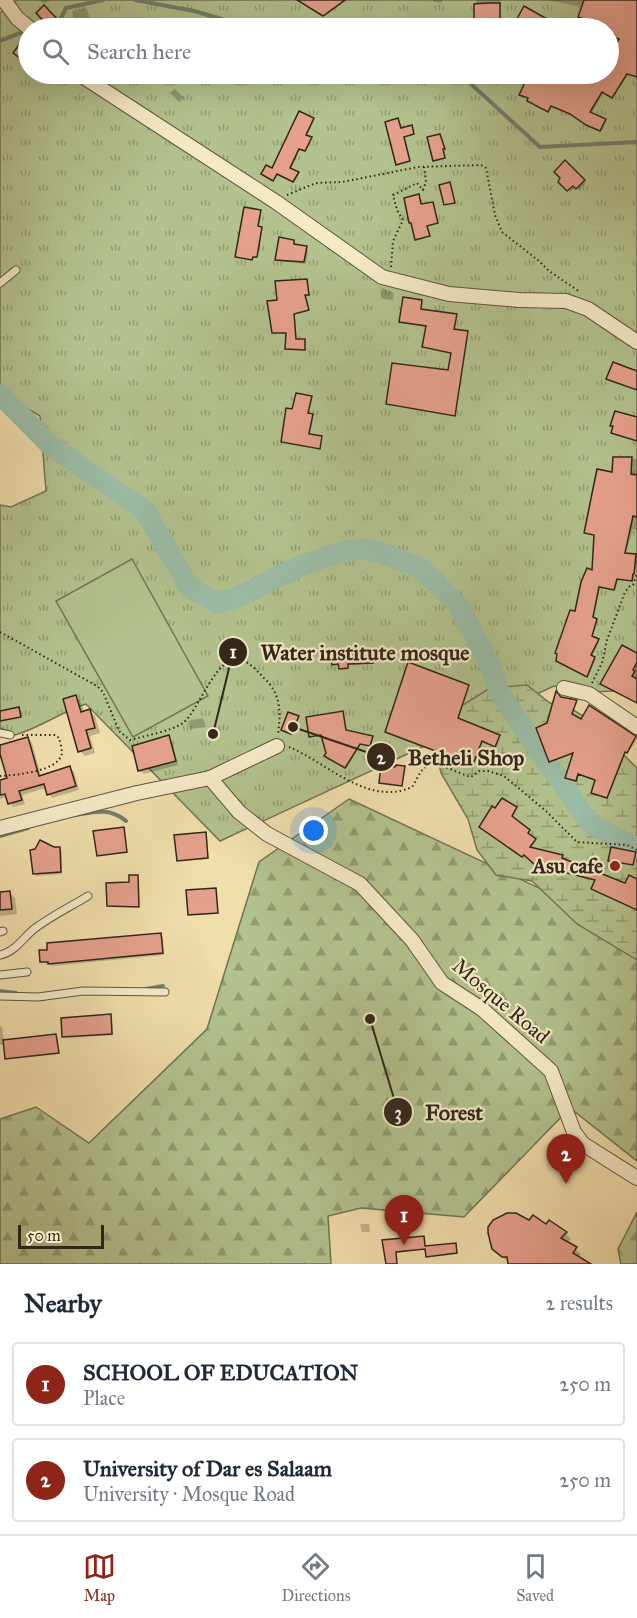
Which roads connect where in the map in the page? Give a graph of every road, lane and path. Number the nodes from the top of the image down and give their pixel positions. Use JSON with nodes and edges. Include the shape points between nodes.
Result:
{"nodes":[{"id":1,"x":4,"y":0,"type":"edge"},
{"id":2,"x":18,"y":19,"type":"edge"},
{"id":3,"x":94,"y":84,"type":"edge"},
{"id":4,"x":424,"y":167,"type":"junction"},
{"id":5,"x":276,"y":202,"type":"junction"},
{"id":6,"x":16,"y":270,"type":"dead end"},
{"id":7,"x":391,"y":279,"type":"junction"},
{"id":8,"x":0,"y":283,"type":"edge"},
{"id":9,"x":583,"y":294,"type":"dead end"},
{"id":10,"x":637,"y":342,"type":"edge"},
{"id":11,"x":637,"y":573,"type":"edge"},
{"id":12,"x":0,"y":632,"type":"edge"},
{"id":13,"x":564,"y":688,"type":"dead end"},
{"id":14,"x":589,"y":694,"type":"junction"},
{"id":15,"x":637,"y":727,"type":"edge"},
{"id":16,"x":0,"y":733,"type":"edge"},
{"id":17,"x":10,"y":735,"type":"joint"},
{"id":18,"x":283,"y":746,"type":"junction"},
{"id":19,"x":0,"y":776,"type":"edge"},
{"id":20,"x":210,"y":778,"type":"junction"},
{"id":21,"x":0,"y":828,"type":"edge"},
{"id":22,"x":637,"y":850,"type":"edge"},
{"id":23,"x":88,"y":896,"type":"dead end"},
{"id":24,"x":0,"y":955,"type":"edge"},
{"id":25,"x":27,"y":972,"type":"dead end"},
{"id":26,"x":0,"y":975,"type":"edge"},
{"id":27,"x":165,"y":992,"type":"dead end"},
{"id":28,"x":0,"y":996,"type":"edge"},
{"id":29,"x":637,"y":1178,"type":"edge"}],
"edges":[{"from":1,"to":2,"type":"street"},
{"from":3,"to":5,"type":"street"},
{"from":4,"to":5,"type":"path","via":[[316,183]]},
{"from":4,"to":7,"type":"path","via":[[423,190],[417,183],[393,195],[403,220],[393,241]]},
{"from":4,"to":9,"type":"path","via":[[472,164],[486,168],[502,232]]},
{"from":5,"to":7,"type":"street","via":[[382,277]]},
{"from":6,"to":8,"type":"lane"},
{"from":7,"to":10,"type":"street","via":[[449,294],[566,301],[588,309]]},
{"from":11,"to":14,"type":"path","via":[[633,585],[625,592]]},
{"from":12,"to":18,"type":"path","via":[[97,686],[119,731],[130,740],[184,723],[223,664],[233,658],[241,659],[268,681],[277,696]]},
{"from":13,"to":14,"type":"street"},
{"from":14,"to":15,"type":"street"},
{"from":16,"to":17,"type":"lane"},
{"from":17,"to":19,"type":"path","via":[[55,735],[62,753],[48,767]]},
{"from":18,"to":20,"type":"street"},
{"from":18,"to":22,"type":"path","via":[[379,792],[412,787],[423,769],[434,766],[471,777],[479,771],[498,774],[546,811],[577,842],[627,845]]},
{"from":20,"to":21,"type":"street"},
{"from":20,"to":29,"type":"street","name":"Mosque Road","via":[[239,812],[267,834],[360,884],[412,940],[442,982],[482,1009],[551,1071],[574,1132],[583,1144]]},
{"from":23,"to":24,"type":"lane"},
{"from":25,"to":26,"type":"lane"},
{"from":27,"to":28,"type":"lane"}]}
